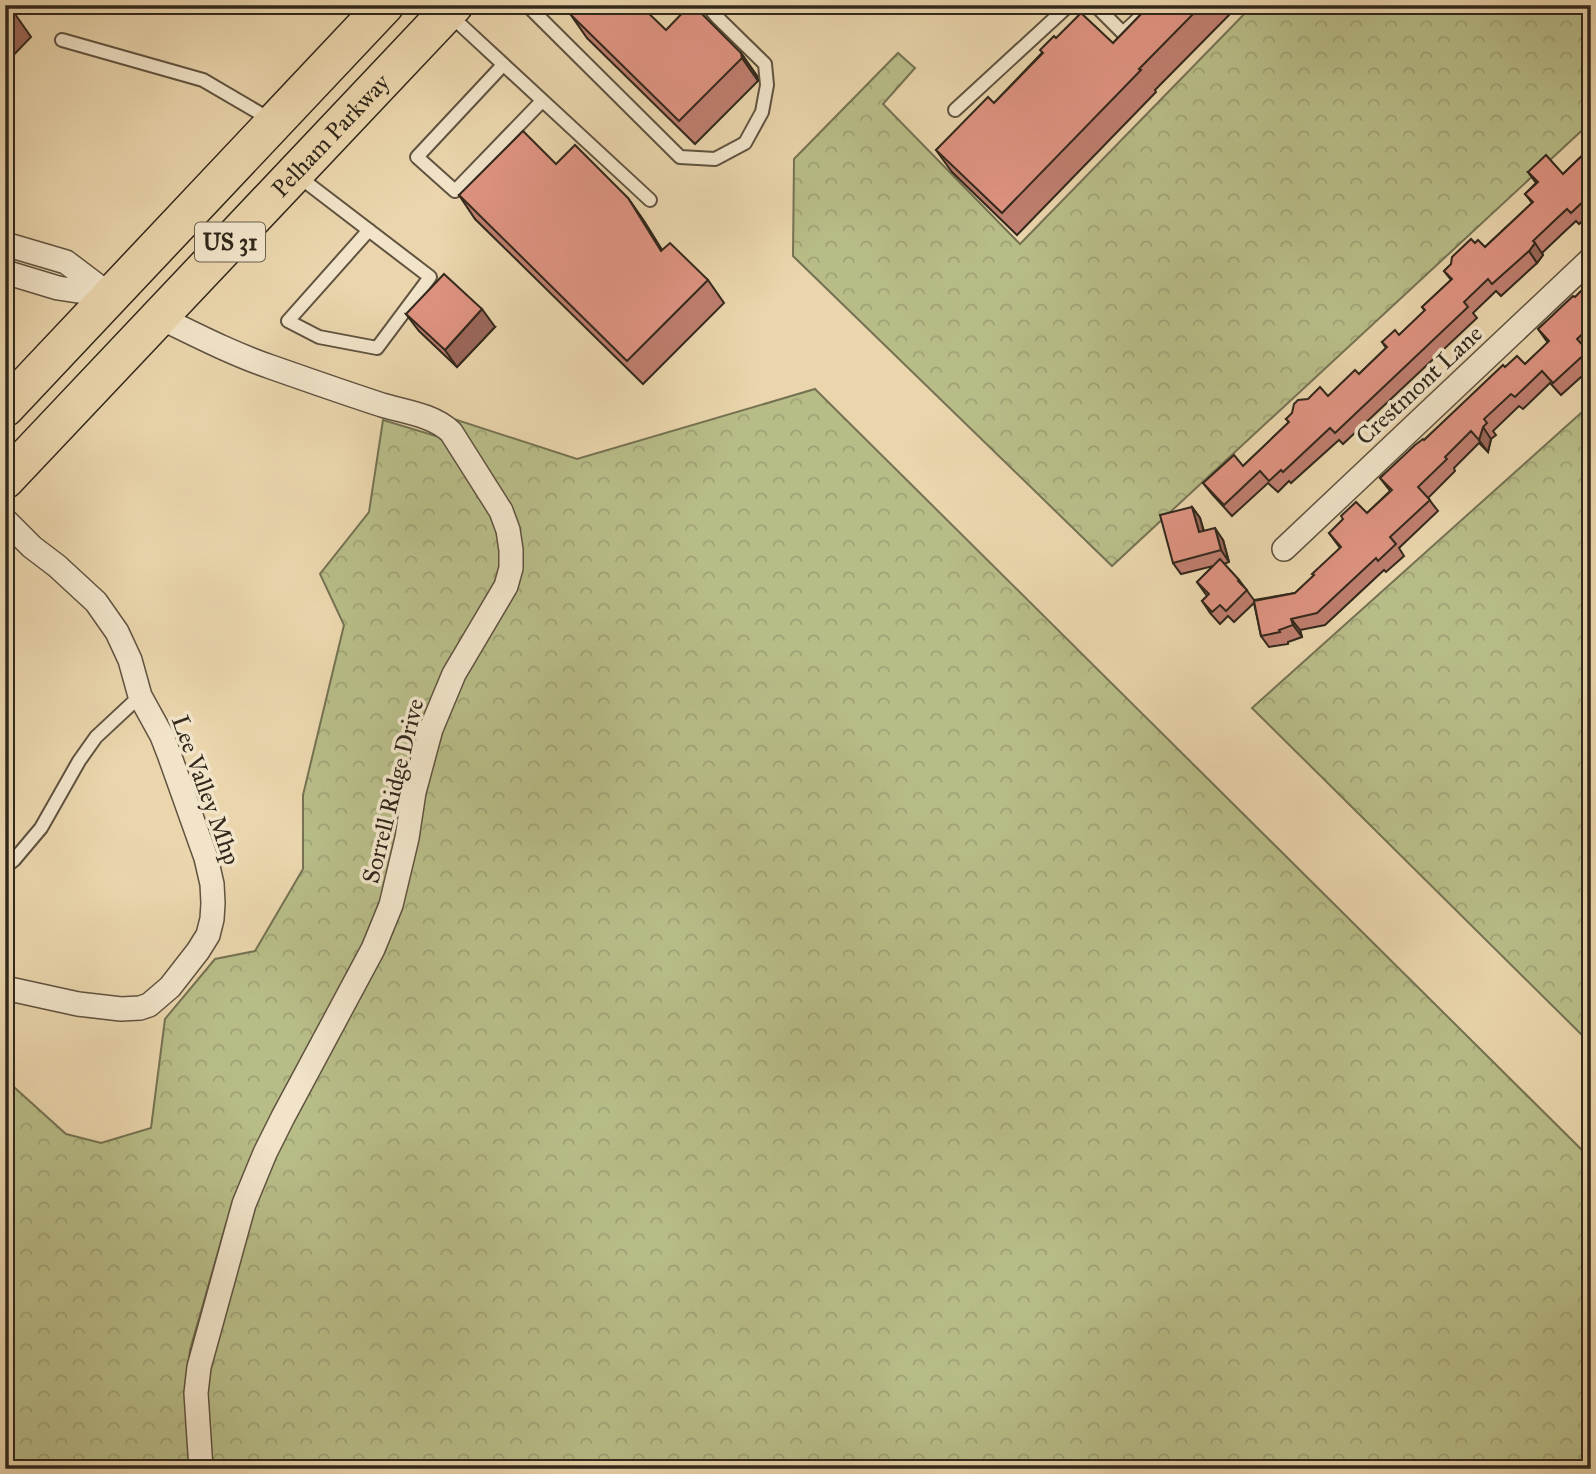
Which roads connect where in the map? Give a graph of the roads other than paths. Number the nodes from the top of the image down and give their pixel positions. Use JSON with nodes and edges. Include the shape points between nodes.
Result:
{"nodes":[{"id":1,"x":385,"y":5,"type":"edge"},
{"id":2,"x":527,"y":5,"type":"edge"},
{"id":3,"x":707,"y":5,"type":"edge"},
{"id":4,"x":1069,"y":5,"type":"edge"},
{"id":5,"x":1095,"y":5,"type":"edge"},
{"id":6,"x":1153,"y":5,"type":"edge"},
{"id":7,"x":451,"y":9,"type":"edge"},
{"id":8,"x":62,"y":40,"type":"dead end"},
{"id":9,"x":503,"y":65,"type":"junction"},
{"id":10,"x":542,"y":102,"type":"junction"},
{"id":11,"x":955,"y":110,"type":"dead end"},
{"id":12,"x":276,"y":122,"type":"junction"},
{"id":13,"x":295,"y":174,"type":"junction"},
{"id":14,"x":650,"y":201,"type":"dead end"},
{"id":15,"x":369,"y":230,"type":"junction"},
{"id":16,"x":5,"y":244,"type":"edge"},
{"id":17,"x":1591,"y":259,"type":"edge"},
{"id":18,"x":5,"y":272,"type":"edge"},
{"id":19,"x":111,"y":296,"type":"junction"},
{"id":20,"x":159,"y":317,"type":"junction"},
{"id":21,"x":5,"y":408,"type":"edge"},
{"id":22,"x":5,"y":480,"type":"edge"},
{"id":23,"x":5,"y":520,"type":"edge"},
{"id":24,"x":1284,"y":548,"type":"dead end"},
{"id":25,"x":140,"y":696,"type":"junction"},
{"id":26,"x":5,"y":867,"type":"edge"},
{"id":27,"x":5,"y":988,"type":"edge"},
{"id":28,"x":201,"y":1469,"type":"edge"}],
"edges":[{"from":1,"to":12,"type":"main road","name":"Pelham Parkway","number":"US 31"},
{"from":2,"to":3,"type":"lane","via":[[680,157],[715,159],[745,143],[762,112],[767,85],[765,64]]},
{"from":4,"to":11,"type":"lane"},
{"from":5,"to":6,"type":"lane","via":[[1123,33]]},
{"from":7,"to":9,"type":"lane"},
{"from":7,"to":13,"type":"main road","name":"Pelham Parkway","number":"US 31"},
{"from":8,"to":12,"type":"lane","via":[[203,80]]},
{"from":9,"to":10,"type":"lane"},
{"from":9,"to":10,"type":"lane","via":[[417,157],[455,191]]},
{"from":10,"to":14,"type":"lane"},
{"from":12,"to":19,"type":"main road","name":"Pelham Parkway","number":"US 31"},
{"from":13,"to":15,"type":"lane"},
{"from":13,"to":20,"type":"main road","name":"Pelham Parkway","number":"US 31"},
{"from":15,"to":15,"type":"lane","via":[[430,277],[377,348],[319,337],[288,321]]},
{"from":16,"to":19,"type":"street","via":[[66,261]]},
{"from":17,"to":24,"type":"street","name":"Crestmont Lane"},
{"from":18,"to":19,"type":"street","via":[[58,288]]},
{"from":19,"to":20,"type":"main road"},
{"from":19,"to":21,"type":"main road","name":"Pelham Parkway","number":"US 31"},
{"from":20,"to":22,"type":"main road","name":"Pelham Parkway","number":"US 31"},
{"from":20,"to":28,"type":"street","name":"Sorrell Ridge Drive","via":[[268,366],[443,425],[501,511],[511,550],[506,586],[454,674],[431,729],[391,905],[373,948],[283,1116],[244,1204],[199,1367],[196,1393]]},
{"from":23,"to":25,"type":"street","name":"Lee Valley Mhp","via":[[96,602],[117,632]]},
{"from":25,"to":26,"type":"lane","via":[[96,737],[41,828]]},
{"from":25,"to":27,"type":"street","name":"Lee Valley Mhp","via":[[162,736],[206,858],[213,903],[208,935],[170,987],[140,1008],[78,1004]]}]}
